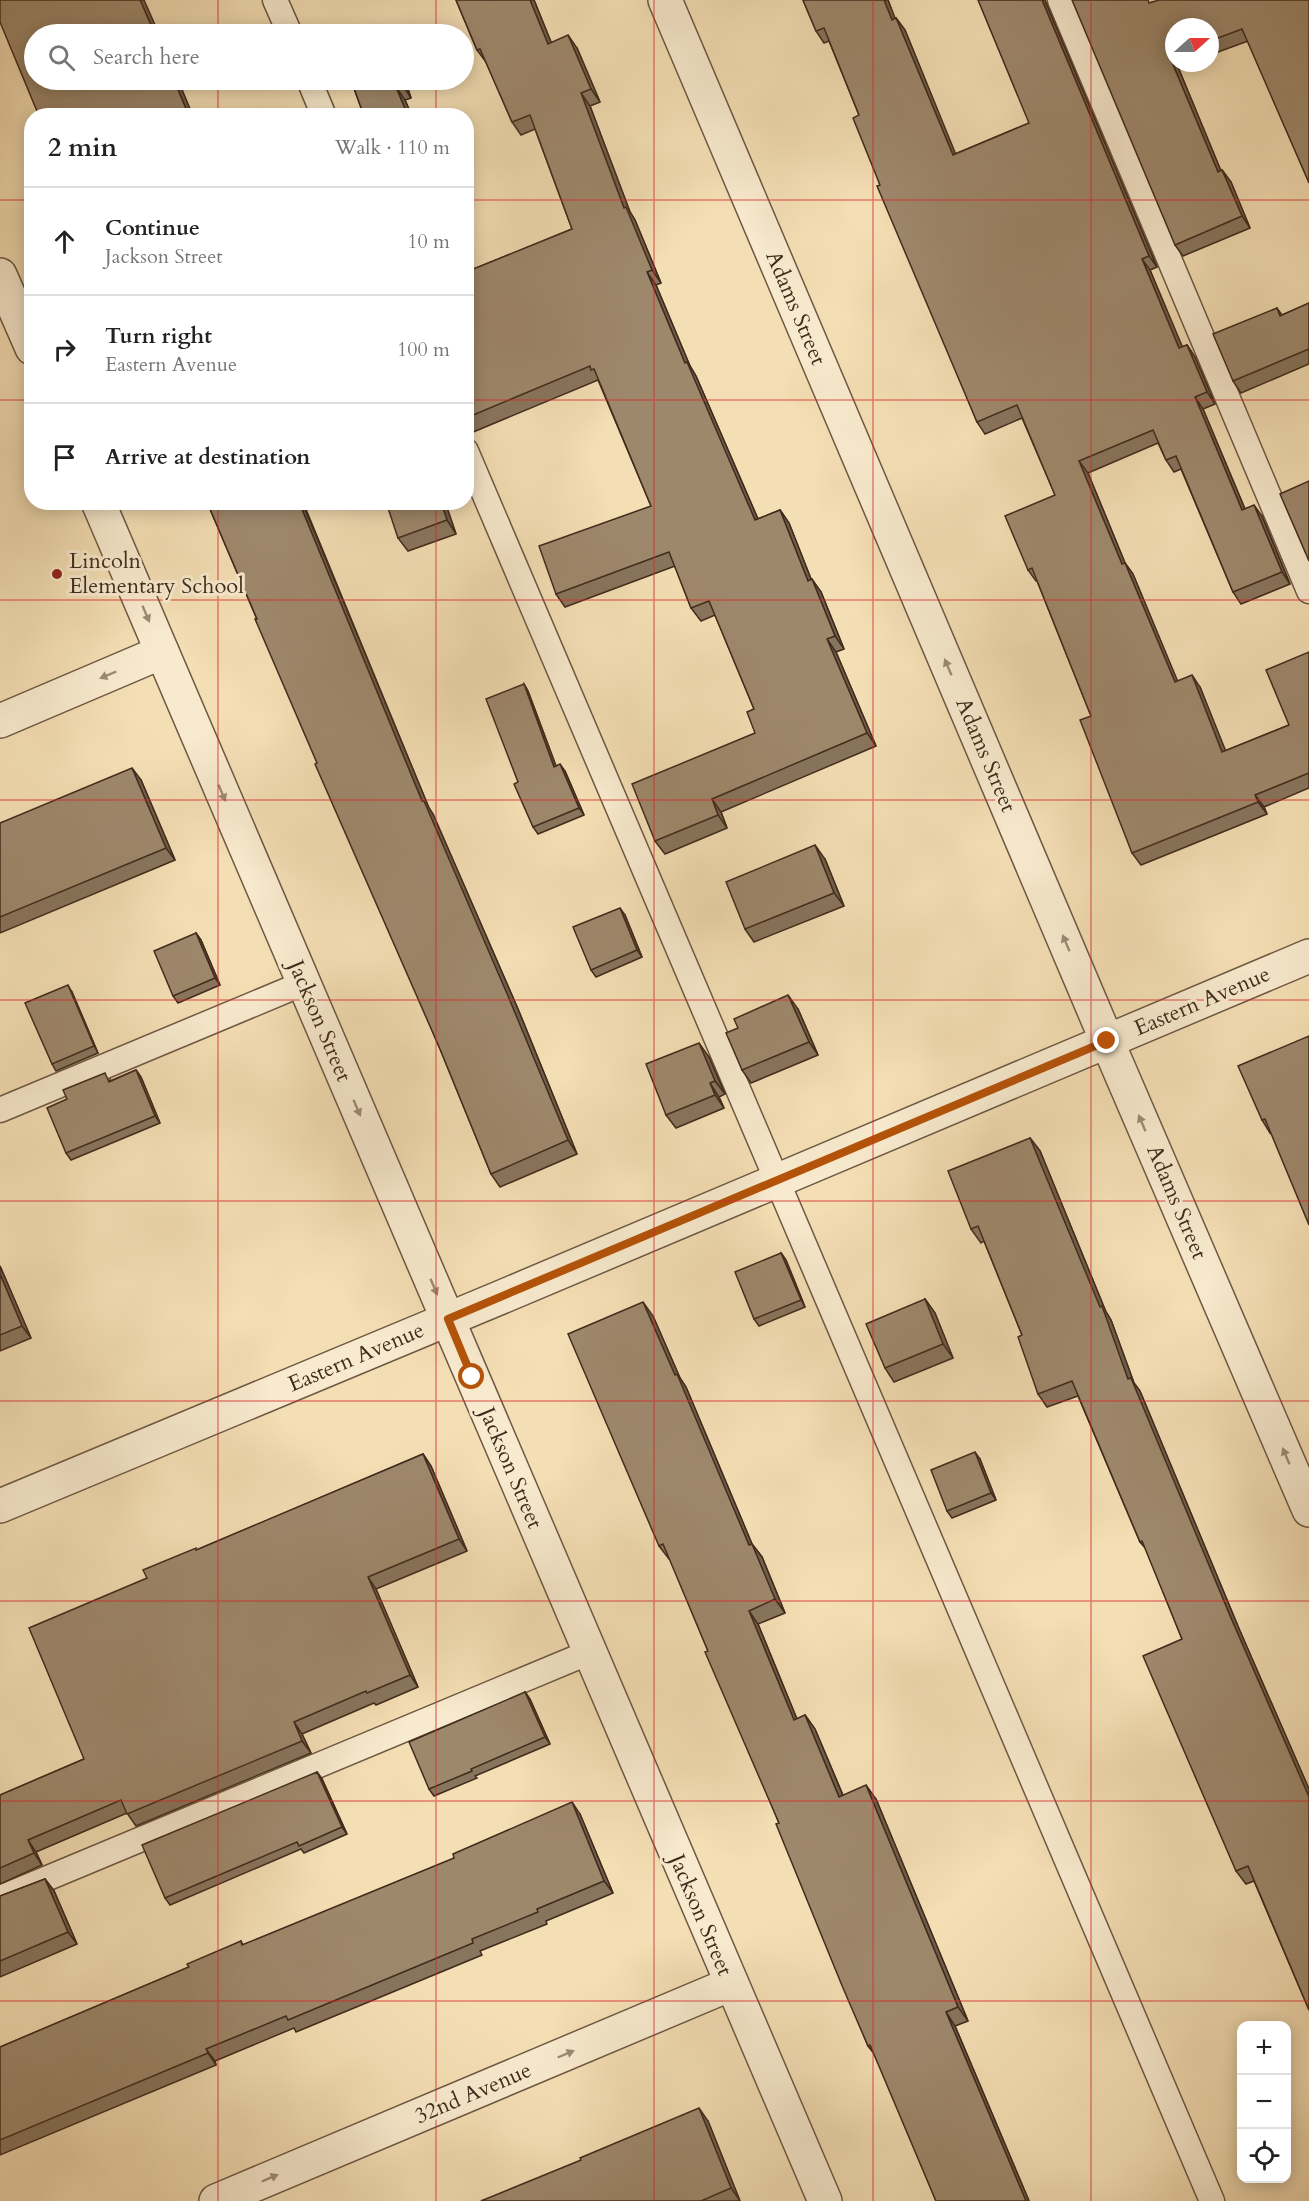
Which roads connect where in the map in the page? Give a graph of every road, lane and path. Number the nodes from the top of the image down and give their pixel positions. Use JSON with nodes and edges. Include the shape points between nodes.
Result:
{"nodes":[{"id":1,"x":275,"y":0,"type":"edge"},
{"id":2,"x":665,"y":0,"type":"edge"},
{"id":3,"x":1060,"y":0,"type":"edge"},
{"id":4,"x":286,"y":24,"type":"edge"},
{"id":5,"x":313,"y":90,"type":"edge"},
{"id":6,"x":321,"y":108,"type":"edge"},
{"id":7,"x":0,"y":275,"type":"edge"},
{"id":8,"x":24,"y":330,"type":"edge"},
{"id":9,"x":474,"y":470,"type":"edge"},
{"id":10,"x":101,"y":510,"type":"edge"},
{"id":11,"x":1309,"y":591,"type":"edge"},
{"id":12,"x":162,"y":652,"type":"junction"},
{"id":13,"x":0,"y":721,"type":"edge"},
{"id":14,"x":1309,"y":956,"type":"edge"},
{"id":15,"x":303,"y":983,"type":"junction"},
{"id":16,"x":1107,"y":1041,"type":"junction"},
{"id":17,"x":0,"y":1110,"type":"edge"},
{"id":18,"x":776,"y":1181,"type":"junction"},
{"id":19,"x":448,"y":1319,"type":"junction"},
{"id":20,"x":0,"y":1506,"type":"edge"},
{"id":21,"x":1309,"y":1510,"type":"edge"},
{"id":22,"x":590,"y":1652,"type":"junction"},
{"id":23,"x":0,"y":1898,"type":"edge"},
{"id":24,"x":731,"y":1984,"type":"junction"},
{"id":25,"x":216,"y":2201,"type":"edge"},
{"id":26,"x":825,"y":2201,"type":"edge"},
{"id":27,"x":1212,"y":2201,"type":"edge"}],
"edges":[{"from":1,"to":4,"type":"lane"},
{"from":16,"to":2,"type":"street","name":"Adams Street","one_way":true},
{"from":3,"to":11,"type":"lane"},
{"from":5,"to":6,"type":"lane"},
{"from":7,"to":8,"type":"street"},
{"from":9,"to":18,"type":"lane"},
{"from":10,"to":12,"type":"street","name":"Jackson Street","one_way":true},
{"from":12,"to":13,"type":"street","one_way":true},
{"from":12,"to":15,"type":"street","name":"Jackson Street","one_way":true},
{"from":14,"to":16,"type":"street","name":"Eastern Avenue"},
{"from":15,"to":17,"type":"lane"},
{"from":15,"to":19,"type":"street","name":"Jackson Street","one_way":true},
{"from":16,"to":18,"type":"street","name":"Eastern Avenue"},
{"from":21,"to":16,"type":"street","name":"Adams Street","one_way":true},
{"from":18,"to":19,"type":"street","name":"Eastern Avenue"},
{"from":18,"to":27,"type":"lane"},
{"from":19,"to":20,"type":"street","name":"Eastern Avenue"},
{"from":19,"to":22,"type":"street","name":"Jackson Street"},
{"from":22,"to":23,"type":"lane"},
{"from":22,"to":24,"type":"street","name":"Jackson Street"},
{"from":25,"to":24,"type":"street","name":"32nd Avenue","one_way":true},
{"from":24,"to":26,"type":"street","name":"Jackson Street"}]}
